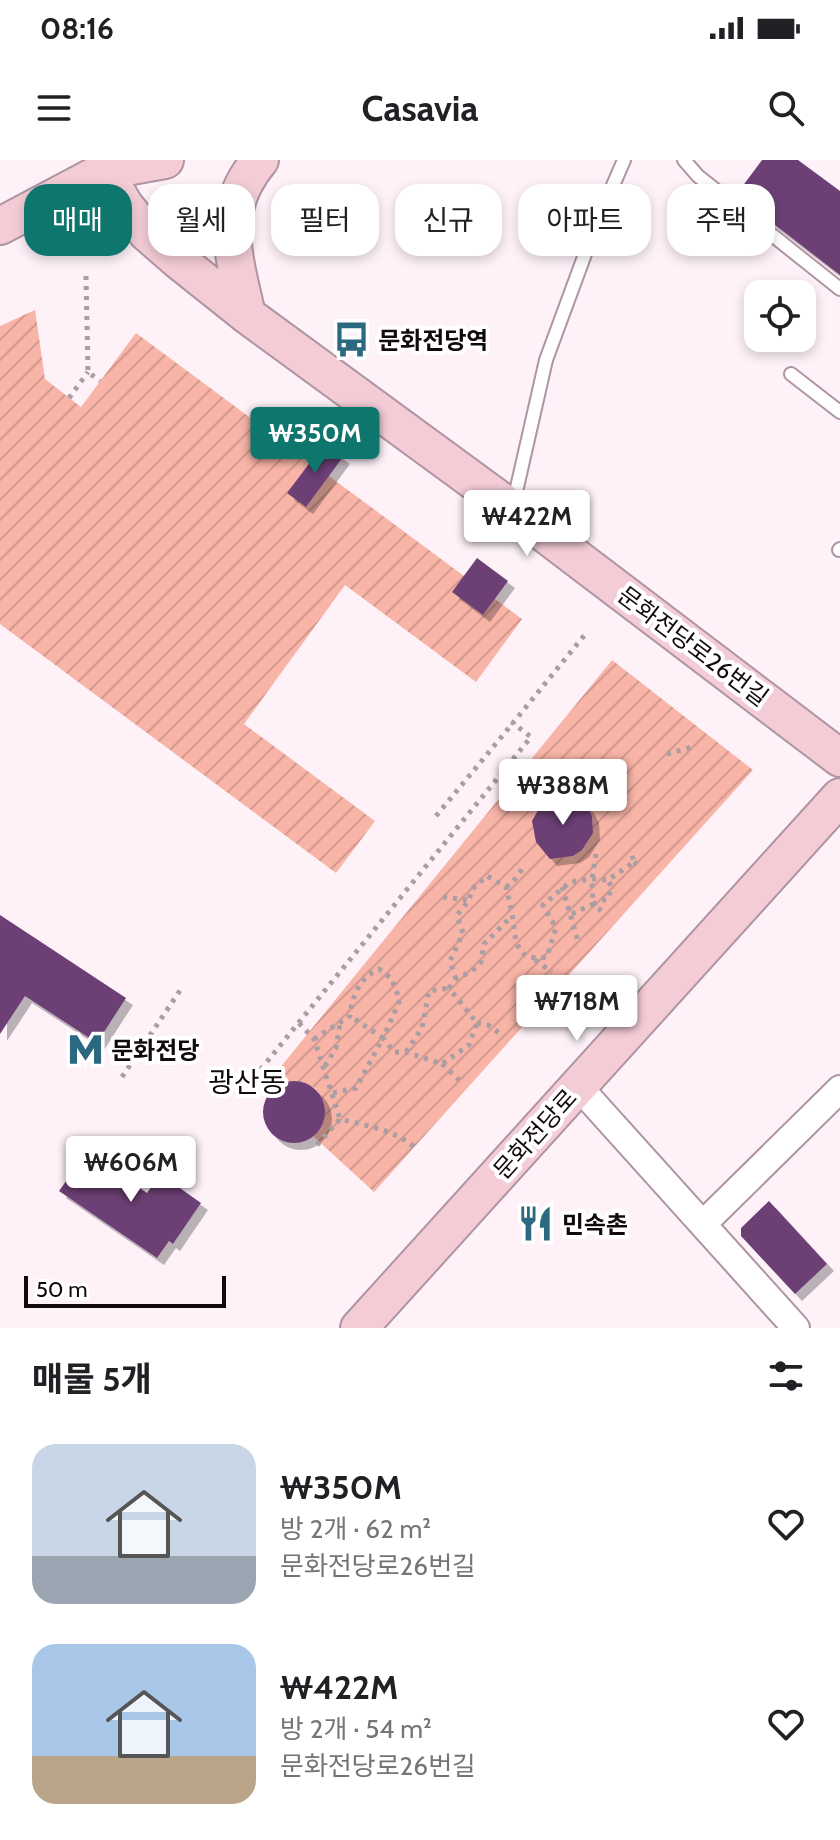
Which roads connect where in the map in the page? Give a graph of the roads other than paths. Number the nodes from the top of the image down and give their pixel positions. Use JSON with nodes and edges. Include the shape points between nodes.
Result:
{"nodes":[{"id":1,"x":165,"y":160,"type":"edge"},
{"id":2,"x":260,"y":160,"type":"edge"},
{"id":3,"x":624,"y":160,"type":"edge"},
{"id":4,"x":684,"y":160,"type":"edge"},
{"id":5,"x":101,"y":164,"type":"edge"},
{"id":6,"x":0,"y":226,"type":"edge"},
{"id":7,"x":840,"y":289,"type":"edge"},
{"id":8,"x":247,"y":315,"type":"junction"},
{"id":9,"x":791,"y":374,"type":"dead end"},
{"id":10,"x":840,"y":412,"type":"edge"},
{"id":11,"x":512,"y":509,"type":"junction"},
{"id":12,"x":840,"y":758,"type":"edge"},
{"id":13,"x":840,"y":797,"type":"edge"},
{"id":14,"x":578,"y":1086,"type":"junction"},
{"id":15,"x":840,"y":1089,"type":"edge"},
{"id":16,"x":704,"y":1223,"type":"junction"},
{"id":17,"x":359,"y":1328,"type":"edge"},
{"id":18,"x":796,"y":1328,"type":"edge"}],
"edges":[{"from":1,"to":5,"type":"street"},
{"from":2,"to":8,"type":"street","via":[[240,191],[231,222]]},
{"from":3,"to":11,"type":"lane","via":[[546,360]]},
{"from":4,"to":7,"type":"lane"},
{"from":5,"to":6,"type":"street"},
{"from":5,"to":8,"type":"street","name":"문화전당로26번길","via":[[147,233]]},
{"from":8,"to":11,"type":"street","name":"문화전당로26번길"},
{"from":9,"to":10,"type":"lane"},
{"from":11,"to":12,"type":"street","name":"문화전당로26번길"},
{"from":13,"to":14,"type":"street","name":"문화전당로"},
{"from":14,"to":16,"type":"street"},
{"from":14,"to":17,"type":"street","name":"문화전당로"},
{"from":15,"to":16,"type":"street"},
{"from":16,"to":18,"type":"street"}]}
